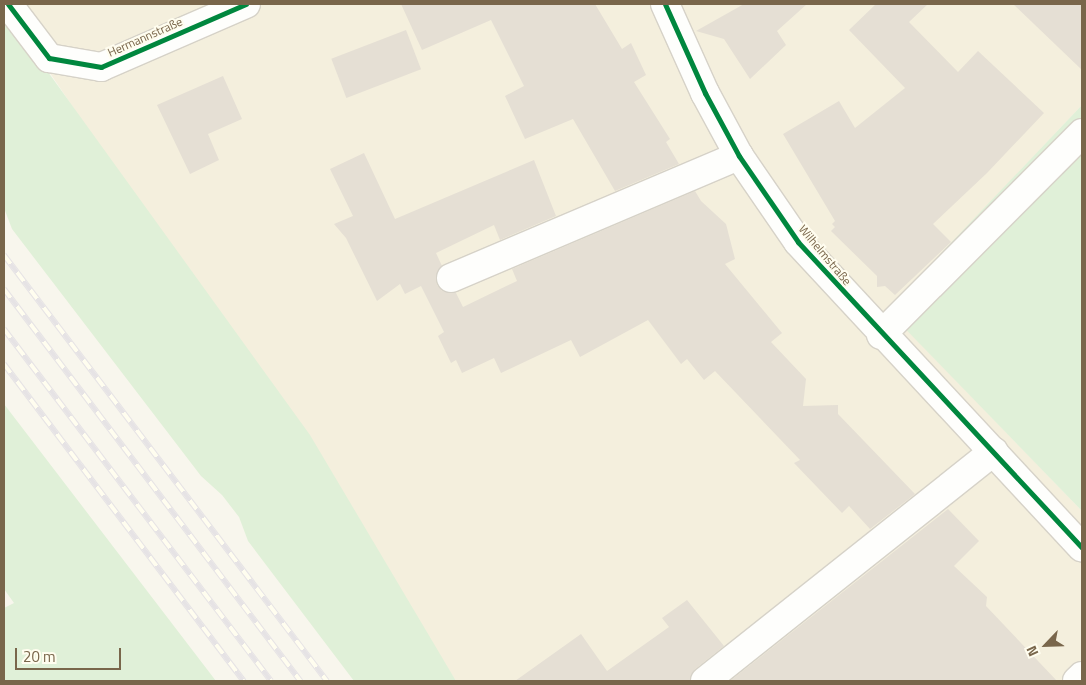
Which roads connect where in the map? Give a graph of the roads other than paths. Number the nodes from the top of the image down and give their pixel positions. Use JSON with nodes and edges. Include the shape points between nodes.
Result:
{"nodes":[{"id":1,"x":8,"y":4,"type":"edge"},
{"id":2,"x":246,"y":4,"type":"edge"},
{"id":3,"x":666,"y":4,"type":"edge"},
{"id":4,"x":1082,"y":133,"type":"edge"},
{"id":5,"x":739,"y":156,"type":"junction"},
{"id":6,"x":451,"y":278,"type":"dead end"},
{"id":7,"x":881,"y":335,"type":"junction"},
{"id":8,"x":994,"y":451,"type":"junction"},
{"id":9,"x":1082,"y":548,"type":"edge"},
{"id":10,"x":1082,"y":676,"type":"edge"},
{"id":11,"x":705,"y":681,"type":"edge"},
{"id":12,"x":1077,"y":681,"type":"edge"}],
"edges":[{"from":1,"to":2,"type":"street","name":"Hermannstraße","via":[[49,58],[102,67]]},
{"from":3,"to":5,"type":"street","name":"Wilhelmstraße","via":[[705,93]]},
{"from":4,"to":7,"type":"street"},
{"from":5,"to":6,"type":"street"},
{"from":5,"to":7,"type":"street","name":"Wilhelmstraße","via":[[798,242]]},
{"from":7,"to":8,"type":"street","name":"Wilhelmstraße"},
{"from":8,"to":9,"type":"street","name":"Wilhelmstraße"},
{"from":8,"to":11,"type":"street"},
{"from":10,"to":12,"type":"street"}]}
